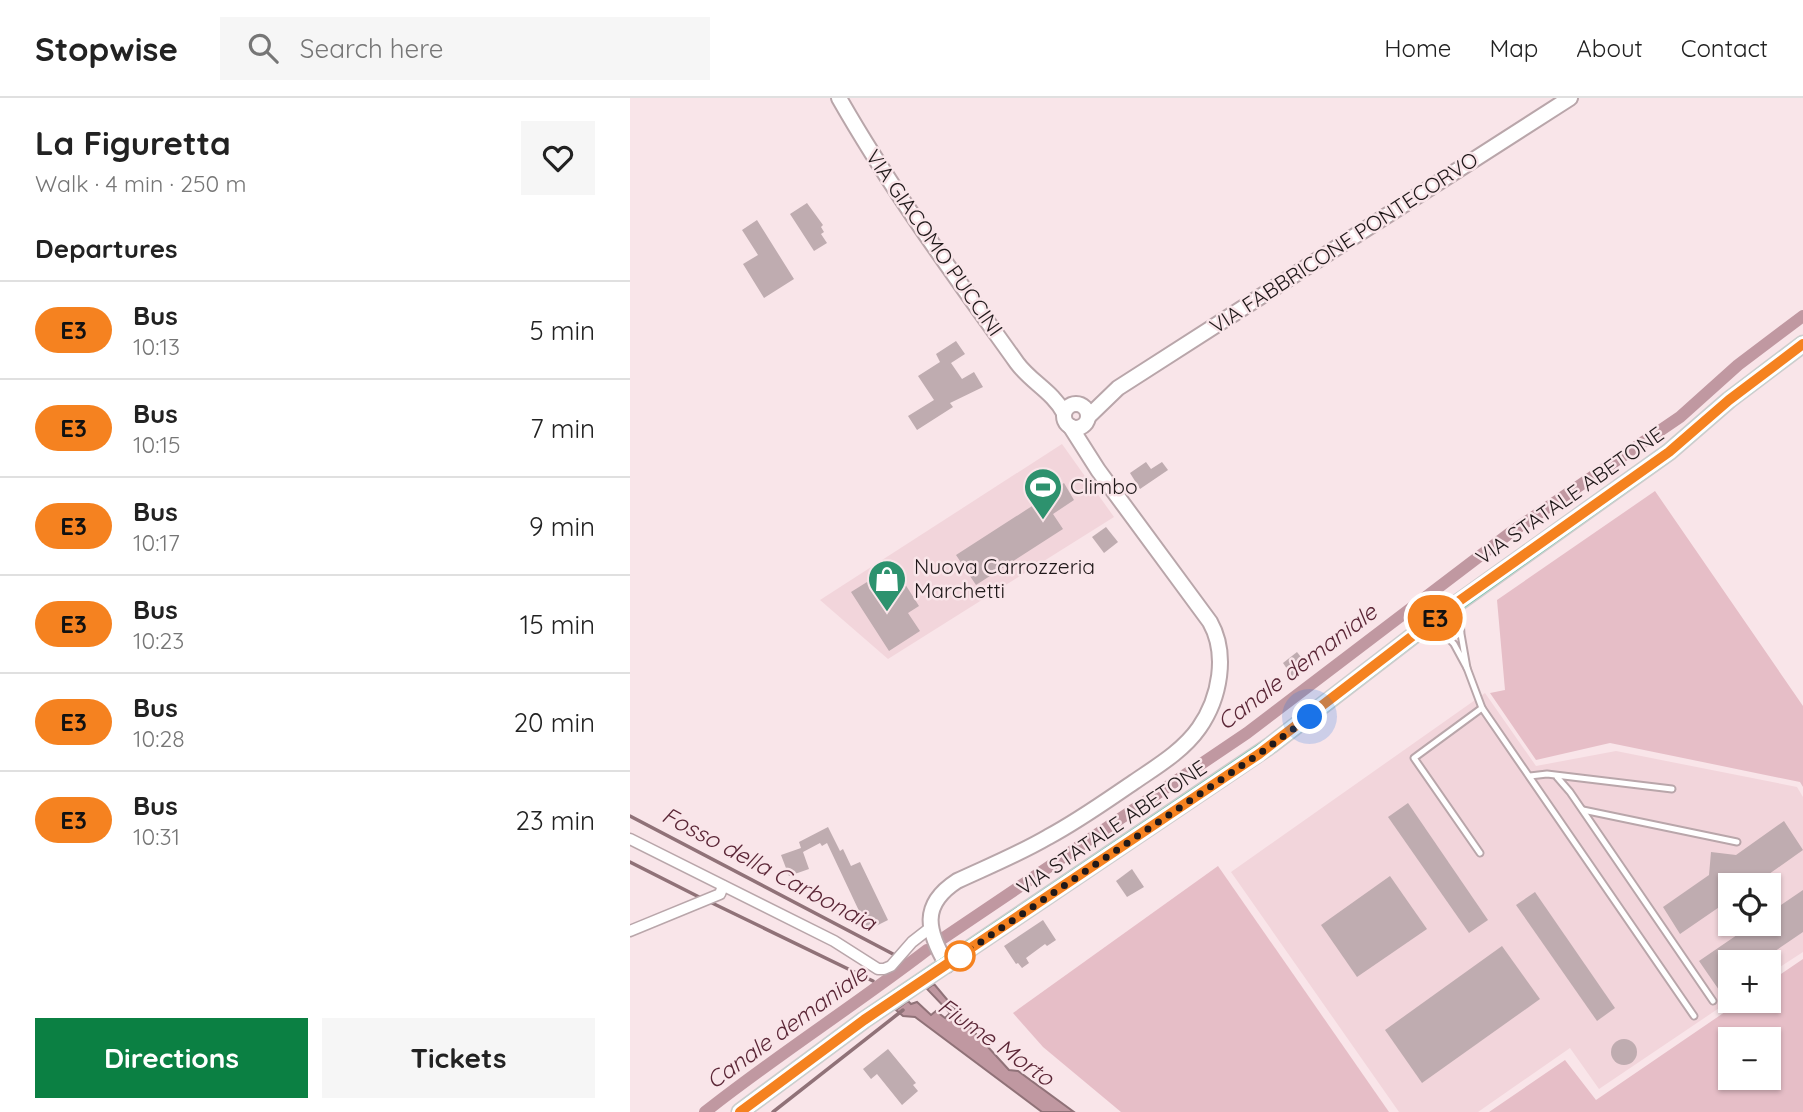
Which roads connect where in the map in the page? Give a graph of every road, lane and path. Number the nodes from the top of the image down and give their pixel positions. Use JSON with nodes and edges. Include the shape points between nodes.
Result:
{"nodes":[{"id":1,"x":839,"y":98,"type":"edge"},
{"id":2,"x":1570,"y":98,"type":"edge"},
{"id":3,"x":1803,"y":344,"type":"edge"},
{"id":4,"x":1118,"y":388,"type":"junction"},
{"id":5,"x":1072,"y":412,"type":"junction"},
{"id":6,"x":1088,"y":419,"type":"junction"},
{"id":7,"x":1091,"y":458,"type":"junction"},
{"id":8,"x":1459,"y":601,"type":"junction"},
{"id":9,"x":1431,"y":622,"type":"junction"},
{"id":10,"x":1467,"y":668,"type":"junction"},
{"id":11,"x":1482,"y":708,"type":"junction"},
{"id":12,"x":1530,"y":776,"type":"junction"},
{"id":13,"x":1557,"y":777,"type":"junction"},
{"id":14,"x":1672,"y":789,"type":"dead end"},
{"id":15,"x":1583,"y":810,"type":"junction"},
{"id":16,"x":630,"y":839,"type":"edge"},
{"id":17,"x":1737,"y":842,"type":"dead end"},
{"id":18,"x":1480,"y":853,"type":"dead end"},
{"id":19,"x":722,"y":888,"type":"junction"},
{"id":20,"x":630,"y":931,"type":"edge"},
{"id":21,"x":931,"y":932,"type":"junction"},
{"id":22,"x":941,"y":966,"type":"junction"},
{"id":23,"x":1713,"y":1001,"type":"dead end"},
{"id":24,"x":1694,"y":1016,"type":"dead end"},
{"id":25,"x":740,"y":1112,"type":"edge"}],
"edges":[{"from":1,"to":5,"type":"street","name":"VIA GIACOMO PUCCINI","via":[[933,247],[1020,367]]},
{"from":2,"to":4,"type":"street","name":"VIA FABBRICONE PONTECORVO"},
{"from":3,"to":8,"type":"main road","name":"VIA STATALE ABETONE","via":[[1669,452]]},
{"from":4,"to":5,"type":"street","name":"VIA FABBRICONE PONTECORVO"},
{"from":4,"to":6,"type":"street","name":"VIA FABBRICONE PONTECORVO"},
{"from":5,"to":6,"type":"street","via":[[1085,408]]},
{"from":5,"to":7,"type":"street","name":"VIA GIACOMO PUCCINI"},
{"from":6,"to":7,"type":"street","name":"VIA GIACOMO PUCCINI"},
{"from":7,"to":21,"type":"street","name":"VIA GIACOMO PUCCINI","via":[[1213,627],[1220,665],[1213,701],[1194,734],[1153,769],[1054,834],[951,885],[933,905]]},
{"from":8,"to":9,"type":"main road","name":"VIA STATALE ABETONE"},
{"from":8,"to":10,"type":"lane"},
{"from":9,"to":10,"type":"lane","via":[[1454,644]]},
{"from":9,"to":22,"type":"main road","name":"VIA STATALE ABETONE","via":[[1259,754]]},
{"from":10,"to":11,"type":"lane"},
{"from":11,"to":12,"type":"lane"},
{"from":11,"to":18,"type":"lane","via":[[1414,758]]},
{"from":12,"to":13,"type":"lane"},
{"from":12,"to":24,"type":"lane"},
{"from":13,"to":14,"type":"lane"},
{"from":13,"to":15,"type":"lane"},
{"from":15,"to":17,"type":"lane"},
{"from":15,"to":23,"type":"lane"},
{"from":16,"to":19,"type":"street"},
{"from":19,"to":20,"type":"street","via":[[720,894]]},
{"from":19,"to":21,"type":"street","via":[[841,945],[878,969],[891,966],[912,942]]},
{"from":21,"to":22,"type":"street"},
{"from":22,"to":25,"type":"main road","name":"VIA STATALE ABETONE"}]}
